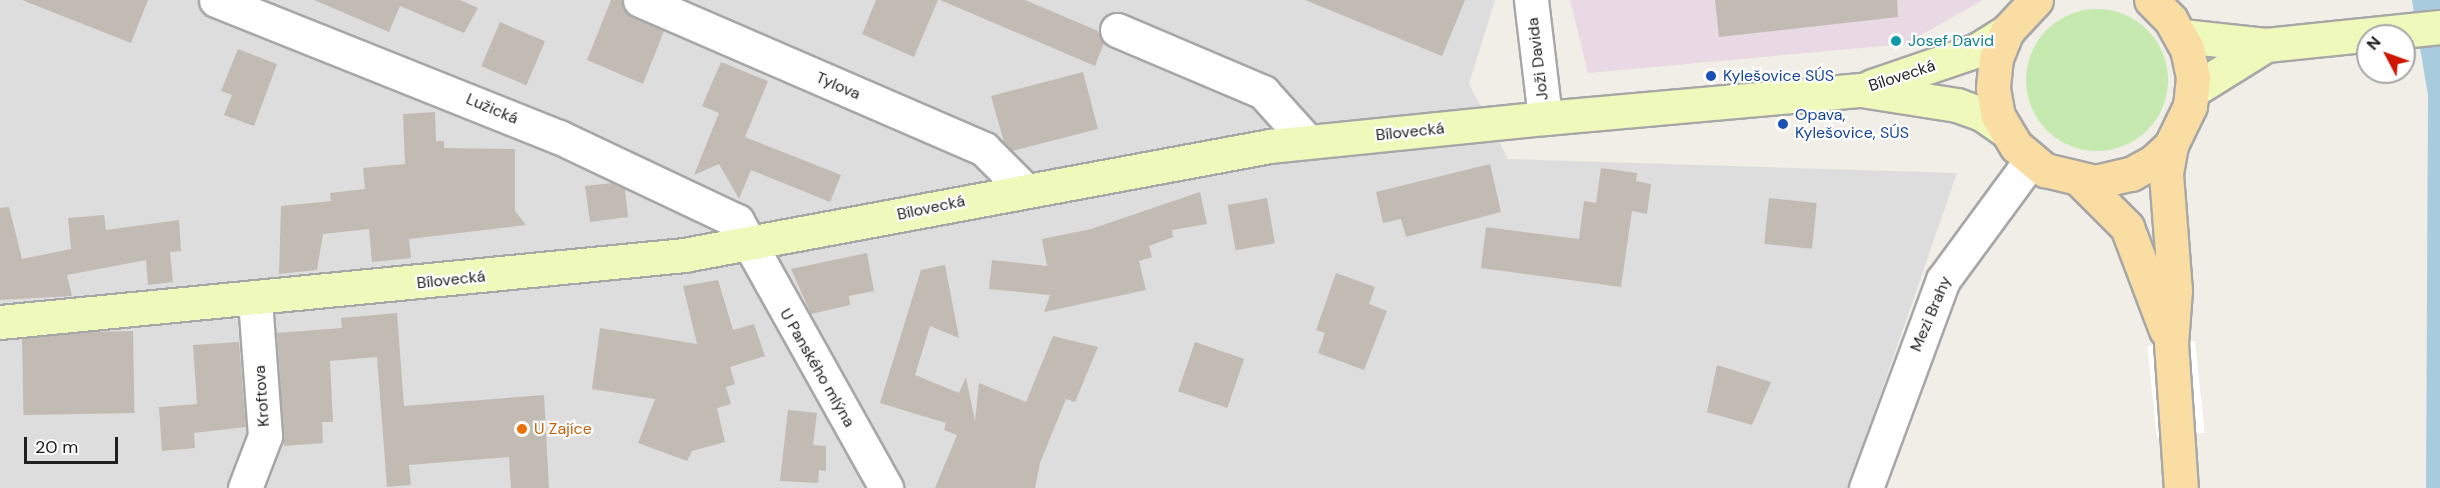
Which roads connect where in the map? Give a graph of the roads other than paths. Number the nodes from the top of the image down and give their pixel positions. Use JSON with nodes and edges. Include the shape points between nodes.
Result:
{"nodes":[{"id":1,"x":216,"y":0,"type":"edge"},
{"id":2,"x":640,"y":0,"type":"edge"},
{"id":3,"x":1531,"y":0,"type":"edge"},
{"id":4,"x":2036,"y":0,"type":"edge"},
{"id":5,"x":2158,"y":3,"type":"edge"},
{"id":6,"x":2440,"y":27,"type":"edge"},
{"id":7,"x":1117,"y":30,"type":"dead end"},
{"id":8,"x":2007,"y":31,"type":"junction"},
{"id":9,"x":2182,"y":36,"type":"junction"},
{"id":10,"x":2266,"y":45,"type":"junction"},
{"id":11,"x":1861,"y":90,"type":"junction"},
{"id":12,"x":2192,"y":91,"type":"junction"},
{"id":13,"x":1545,"y":118,"type":"junction"},
{"id":14,"x":2005,"y":130,"type":"junction"},
{"id":15,"x":1308,"y":142,"type":"junction"},
{"id":16,"x":2171,"y":145,"type":"junction"},
{"id":17,"x":2031,"y":160,"type":"junction"},
{"id":18,"x":2082,"y":182,"type":"junction"},
{"id":19,"x":1024,"y":189,"type":"junction"},
{"id":20,"x":751,"y":246,"type":"junction"},
{"id":21,"x":255,"y":300,"type":"junction"},
{"id":22,"x":0,"y":322,"type":"edge"},
{"id":23,"x":2171,"y":343,"type":"junction"},
{"id":24,"x":245,"y":488,"type":"edge"},
{"id":25,"x":886,"y":488,"type":"edge"},
{"id":26,"x":1866,"y":488,"type":"edge"},
{"id":27,"x":2181,"y":488,"type":"edge"}],
"edges":[{"from":1,"to":20,"type":"street","name":"Lužická","via":[[379,62],[718,209],[737,221]]},
{"from":2,"to":19,"type":"street","name":"Tylova","via":[[984,149]]},
{"from":3,"to":13,"type":"street","name":"Joži Davida"},
{"from":4,"to":8,"type":"main road","name":"Bílovecká"},
{"from":5,"to":9,"type":"main road","name":"Bílovecká"},
{"from":6,"to":10,"type":"main road"},
{"from":7,"to":15,"type":"street","via":[[1263,92]]},
{"from":8,"to":11,"type":"main road","name":"Bílovecká","via":[[1977,50]]},
{"from":8,"to":14,"type":"main road","name":"Bílovecká","via":[[1993,72],[1995,102]]},
{"from":9,"to":10,"type":"main road"},
{"from":9,"to":12,"type":"main road","name":"Bílovecká","via":[[2191,63]]},
{"from":10,"to":12,"type":"main road"},
{"from":11,"to":13,"type":"main road","name":"Bílovecká"},
{"from":11,"to":14,"type":"main road","name":"Bílovecká","via":[[1958,105],[1982,114]]},
{"from":12,"to":16,"type":"main road","name":"Bílovecká","via":[[2186,120]]},
{"from":13,"to":15,"type":"main road","name":"Bílovecká"},
{"from":14,"to":17,"type":"main road","name":"Bílovecká"},
{"from":15,"to":19,"type":"main road","name":"Bílovecká"},
{"from":16,"to":18,"type":"main road","name":"Bílovecká","via":[[2131,174]]},
{"from":16,"to":23,"type":"main road","via":[[2166,182],[2175,290]]},
{"from":17,"to":18,"type":"main road","name":"Bílovecká","via":[[2058,176]]},
{"from":17,"to":26,"type":"street","name":"Mezi Brahy","via":[[1943,280]]},
{"from":18,"to":23,"type":"main road","via":[[2127,227]]},
{"from":19,"to":20,"type":"main road","name":"Bílovecká"},
{"from":20,"to":21,"type":"main road","name":"Bílovecká"},
{"from":20,"to":25,"type":"street","name":"U Panského mlýna","via":[[784,312]]},
{"from":21,"to":22,"type":"main road","name":"Bílovecká"},
{"from":21,"to":24,"type":"street","name":"Kroftova","via":[[265,436]]},
{"from":23,"to":27,"type":"main road"}]}
